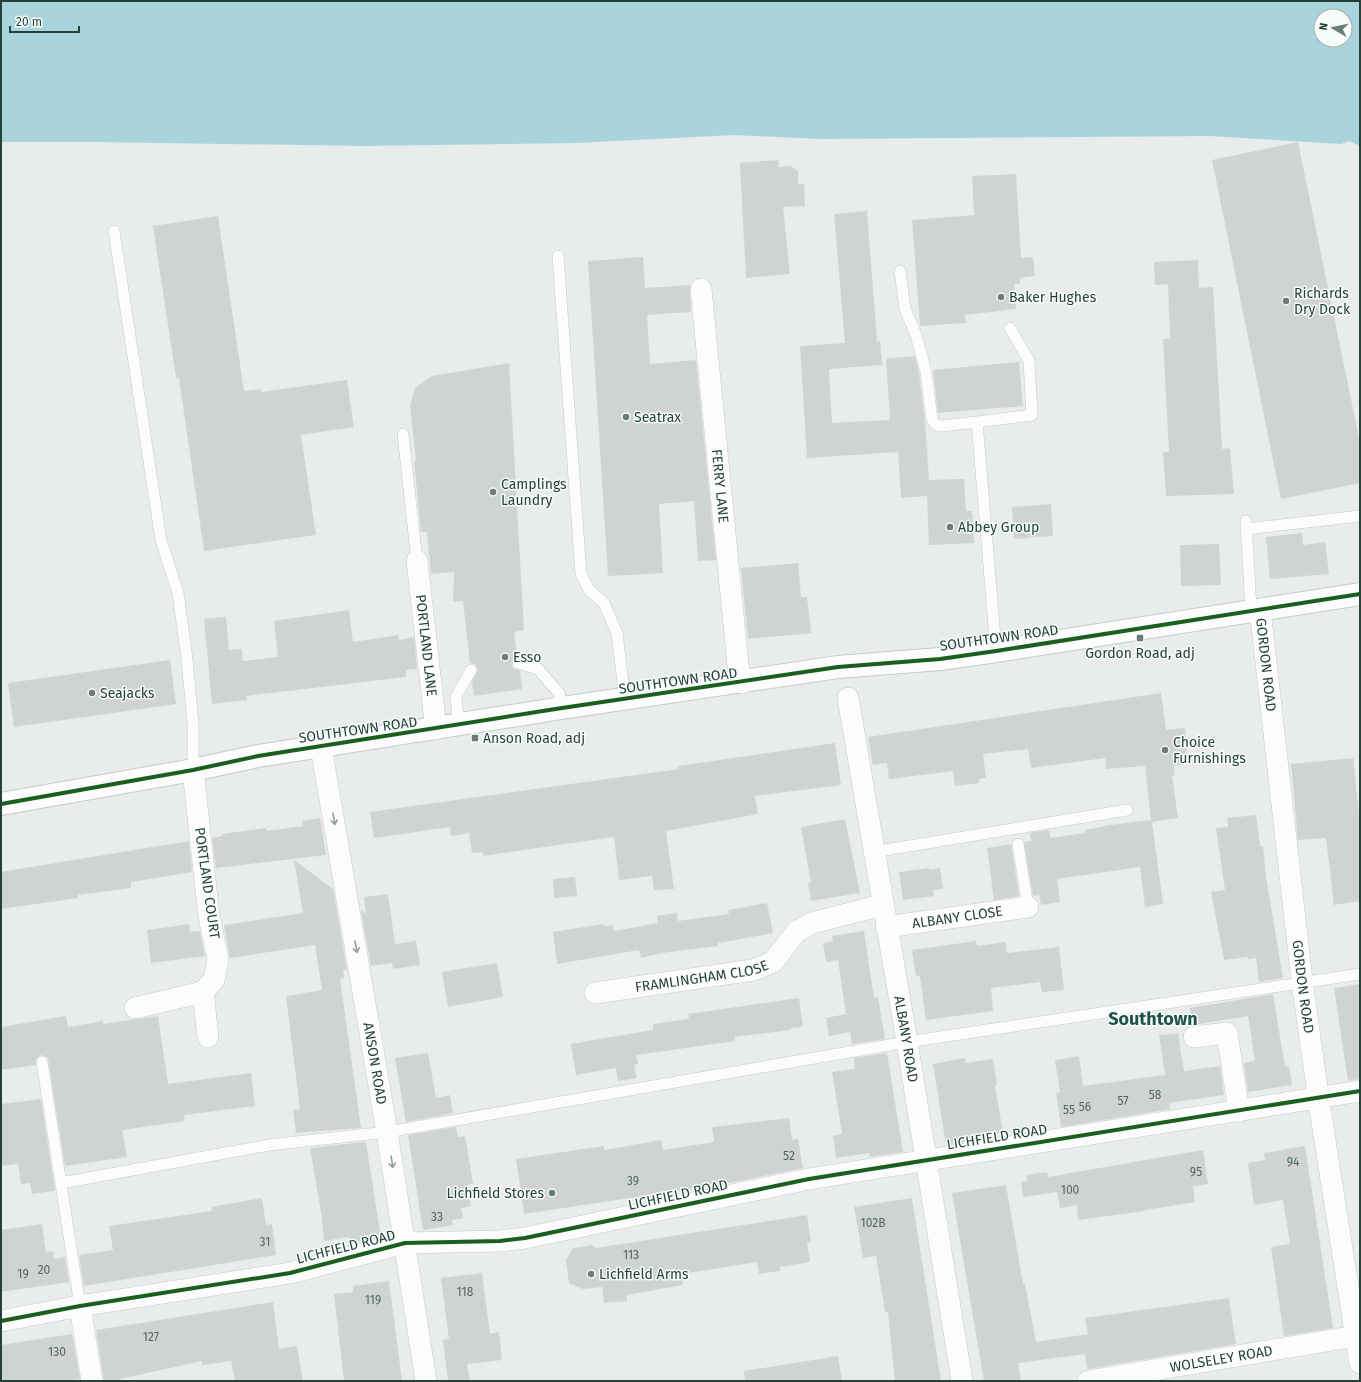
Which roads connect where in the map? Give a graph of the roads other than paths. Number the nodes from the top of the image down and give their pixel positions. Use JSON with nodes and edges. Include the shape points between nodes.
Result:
{"nodes":[{"id":1,"x":114,"y":231,"type":"dead end"},
{"id":2,"x":558,"y":256,"type":"dead end"},
{"id":3,"x":900,"y":271,"type":"dead end"},
{"id":4,"x":701,"y":289,"type":"dead end"},
{"id":5,"x":1010,"y":328,"type":"dead end"},
{"id":6,"x":977,"y":422,"type":"junction"},
{"id":7,"x":402,"y":434,"type":"dead end"},
{"id":8,"x":1360,"y":516,"type":"edge"},
{"id":9,"x":417,"y":561,"type":"joint"},
{"id":10,"x":1360,"y":594,"type":"edge"},
{"id":11,"x":1255,"y":610,"type":"junction"},
{"id":12,"x":996,"y":651,"type":"junction"},
{"id":13,"x":518,"y":663,"type":"dead end"},
{"id":14,"x":471,"y":670,"type":"dead end"},
{"id":15,"x":742,"y":682,"type":"junction"},
{"id":16,"x":848,"y":698,"type":"dead end"},
{"id":17,"x":625,"y":700,"type":"junction"},
{"id":18,"x":562,"y":708,"type":"junction"},
{"id":19,"x":459,"y":726,"type":"junction"},
{"id":20,"x":436,"y":729,"type":"junction"},
{"id":21,"x":321,"y":747,"type":"junction"},
{"id":22,"x":193,"y":770,"type":"junction"},
{"id":23,"x":1,"y":804,"type":"edge"},
{"id":24,"x":1127,"y":810,"type":"dead end"},
{"id":25,"x":1018,"y":844,"type":"dead end"},
{"id":26,"x":874,"y":852,"type":"junction"},
{"id":27,"x":882,"y":905,"type":"junction"},
{"id":28,"x":1028,"y":907,"type":"joint"},
{"id":29,"x":886,"y":927,"type":"junction"},
{"id":30,"x":1360,"y":974,"type":"edge"},
{"id":31,"x":1302,"y":981,"type":"junction"},
{"id":32,"x":203,"y":992,"type":"junction"},
{"id":33,"x":595,"y":993,"type":"dead end"},
{"id":34,"x":135,"y":1008,"type":"dead end"},
{"id":35,"x":208,"y":1037,"type":"dead end"},
{"id":36,"x":1194,"y":1037,"type":"dead end"},
{"id":37,"x":907,"y":1042,"type":"junction"},
{"id":38,"x":42,"y":1062,"type":"dead end"},
{"id":39,"x":1360,"y":1091,"type":"edge"},
{"id":40,"x":1318,"y":1097,"type":"junction"},
{"id":41,"x":1239,"y":1111,"type":"junction"},
{"id":42,"x":387,"y":1132,"type":"junction"},
{"id":43,"x":925,"y":1160,"type":"junction"},
{"id":44,"x":61,"y":1183,"type":"junction"},
{"id":45,"x":405,"y":1244,"type":"junction"},
{"id":46,"x":80,"y":1306,"type":"junction"},
{"id":47,"x":1,"y":1321,"type":"edge"},
{"id":48,"x":1356,"y":1336,"type":"junction"},
{"id":49,"x":1360,"y":1363,"type":"edge"},
{"id":50,"x":92,"y":1381,"type":"edge"},
{"id":51,"x":426,"y":1381,"type":"edge"},
{"id":52,"x":962,"y":1381,"type":"edge"},
{"id":53,"x":1088,"y":1381,"type":"edge"}],
"edges":[{"from":1,"to":22,"type":"lane","via":[[161,540],[178,593],[189,673]]},
{"from":2,"to":17,"type":"lane","via":[[581,574],[589,590],[604,603],[617,633]]},
{"from":3,"to":6,"type":"lane","via":[[905,309],[916,335],[926,372],[932,419],[935,424],[941,426]]},
{"from":4,"to":15,"type":"street","name":"FERRY LANE","via":[[738,665]]},
{"from":5,"to":6,"type":"lane","via":[[1029,361],[1032,415]]},
{"from":6,"to":12,"type":"lane"},
{"from":7,"to":9,"type":"lane"},
{"from":8,"to":11,"type":"lane","via":[[1246,525]]},
{"from":9,"to":20,"type":"street","name":"PORTLAND LANE"},
{"from":10,"to":11,"type":"street","name":"SOUTHTOWN ROAD"},
{"from":11,"to":12,"type":"street","name":"SOUTHTOWN ROAD"},
{"from":11,"to":31,"type":"street","name":"GORDON ROAD"},
{"from":12,"to":15,"type":"street","name":"SOUTHTOWN ROAD","via":[[940,659],[838,667]]},
{"from":13,"to":18,"type":"lane","via":[[538,669],[559,693]]},
{"from":14,"to":19,"type":"lane","via":[[456,698]]},
{"from":15,"to":17,"type":"street","name":"SOUTHTOWN ROAD"},
{"from":16,"to":26,"type":"street","name":"ALBANY ROAD"},
{"from":17,"to":18,"type":"street","name":"SOUTHTOWN ROAD"},
{"from":18,"to":19,"type":"street","name":"SOUTHTOWN ROAD"},
{"from":19,"to":20,"type":"street","name":"SOUTHTOWN ROAD"},
{"from":20,"to":21,"type":"street","name":"SOUTHTOWN ROAD"},
{"from":21,"to":22,"type":"street","name":"SOUTHTOWN ROAD","via":[[258,756]]},
{"from":21,"to":42,"type":"street","name":"ANSON ROAD","one_way":true},
{"from":22,"to":23,"type":"street","name":"SOUTHTOWN ROAD"},
{"from":22,"to":32,"type":"street","name":"PORTLAND COURT","via":[[209,917],[218,959],[214,980]]},
{"from":24,"to":26,"type":"lane"},
{"from":25,"to":28,"type":"lane"},
{"from":26,"to":27,"type":"street","name":"ALBANY ROAD"},
{"from":27,"to":29,"type":"street","name":"ALBANY ROAD"},
{"from":27,"to":33,"type":"street","name":"FRAMLINGHAM CLOSE","via":[[812,922],[796,932],[773,962],[753,970]]},
{"from":28,"to":29,"type":"street","name":"ALBANY CLOSE"},
{"from":29,"to":37,"type":"street","name":"ALBANY ROAD"},
{"from":30,"to":31,"type":"lane"},
{"from":31,"to":37,"type":"lane"},
{"from":31,"to":40,"type":"street","name":"GORDON ROAD"},
{"from":32,"to":34,"type":"street"},
{"from":32,"to":35,"type":"street"},
{"from":36,"to":41,"type":"street","via":[[1227,1033]]},
{"from":37,"to":42,"type":"lane"},
{"from":37,"to":43,"type":"street","name":"ALBANY ROAD"},
{"from":38,"to":44,"type":"lane"},
{"from":39,"to":40,"type":"street","name":"LICHFIELD ROAD"},
{"from":40,"to":41,"type":"street","name":"LICHFIELD ROAD"},
{"from":40,"to":48,"type":"street","name":"GORDON ROAD"},
{"from":41,"to":43,"type":"street","name":"LICHFIELD ROAD"},
{"from":42,"to":44,"type":"lane","via":[[269,1145]]},
{"from":42,"to":45,"type":"street","name":"ANSON ROAD","one_way":true},
{"from":43,"to":45,"type":"street","name":"LICHFIELD ROAD","via":[[809,1179],[525,1238]]},
{"from":43,"to":52,"type":"street","name":"ALBANY ROAD"},
{"from":44,"to":46,"type":"lane"},
{"from":45,"to":46,"type":"street","name":"LICHFIELD ROAD","via":[[290,1273]]},
{"from":45,"to":51,"type":"street","name":"ANSON ROAD"},
{"from":46,"to":47,"type":"street","name":"LICHFIELD ROAD"},
{"from":46,"to":50,"type":"street"},
{"from":48,"to":49,"type":"street","name":"GORDON ROAD"},
{"from":48,"to":53,"type":"street","name":"WOLSELEY ROAD"}]}
